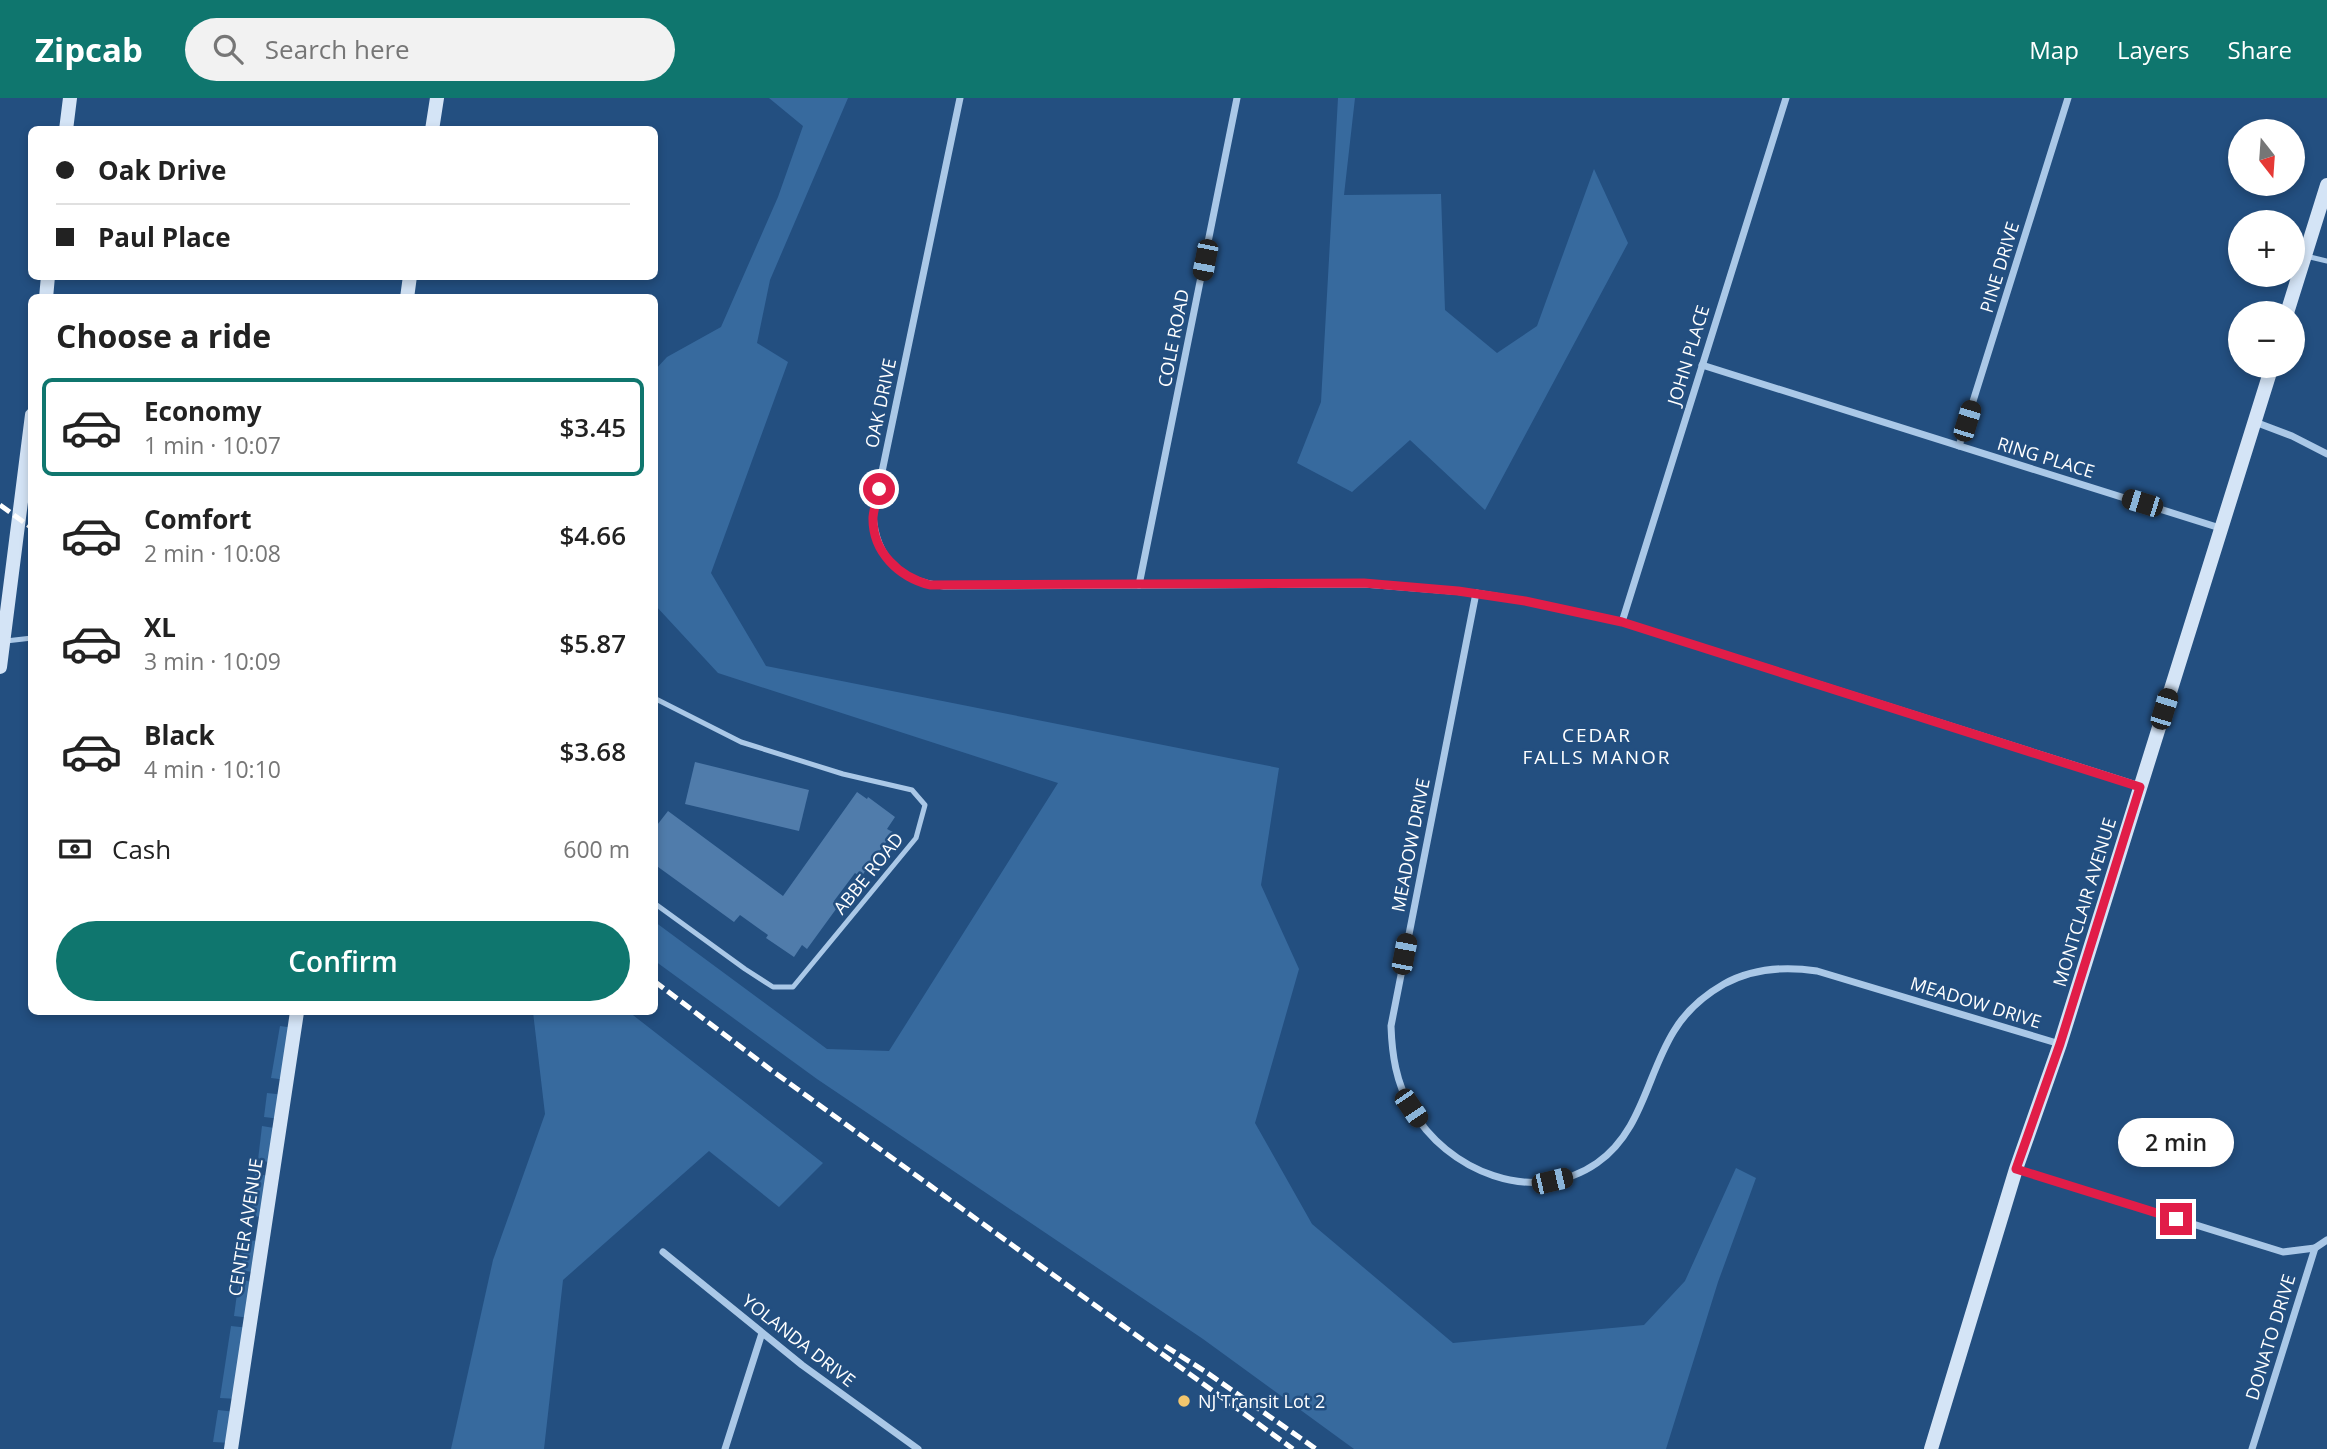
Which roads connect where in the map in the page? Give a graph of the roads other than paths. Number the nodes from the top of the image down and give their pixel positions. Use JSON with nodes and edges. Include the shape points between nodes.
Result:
{"nodes":[{"id":1,"x":70,"y":98,"type":"edge"},
{"id":2,"x":437,"y":98,"type":"edge"},
{"id":3,"x":960,"y":98,"type":"edge"},
{"id":4,"x":1237,"y":98,"type":"edge"},
{"id":5,"x":1786,"y":98,"type":"edge"},
{"id":6,"x":2068,"y":98,"type":"edge"},
{"id":7,"x":66,"y":126,"type":"edge"},
{"id":8,"x":433,"y":126,"type":"edge"},
{"id":9,"x":2327,"y":185,"type":"edge"},
{"id":10,"x":2305,"y":255,"type":"joint"},
{"id":11,"x":2327,"y":261,"type":"edge"},
{"id":12,"x":1702,"y":365,"type":"junction"},
{"id":13,"x":2268,"y":378,"type":"edge"},
{"id":14,"x":2255,"y":422,"type":"junction"},
{"id":15,"x":28,"y":446,"type":"edge"},
{"id":16,"x":1959,"y":446,"type":"junction"},
{"id":17,"x":2327,"y":454,"type":"edge"},
{"id":18,"x":2220,"y":528,"type":"junction"},
{"id":19,"x":1139,"y":585,"type":"junction"},
{"id":20,"x":1476,"y":593,"type":"junction"},
{"id":21,"x":1622,"y":622,"type":"junction"},
{"id":22,"x":28,"y":638,"type":"edge"},
{"id":23,"x":3,"y":641,"type":"junction"},
{"id":24,"x":0,"y":667,"type":"edge"},
{"id":25,"x":658,"y":700,"type":"edge"},
{"id":26,"x":2140,"y":787,"type":"junction"},
{"id":27,"x":658,"y":906,"type":"edge"},
{"id":28,"x":298,"y":1015,"type":"edge"},
{"id":29,"x":2060,"y":1044,"type":"junction"},
{"id":30,"x":2016,"y":1169,"type":"junction"},
{"id":31,"x":2327,"y":1240,"type":"edge"},
{"id":32,"x":2315,"y":1248,"type":"junction"},
{"id":33,"x":663,"y":1252,"type":"dead end"},
{"id":34,"x":762,"y":1334,"type":"junction"},
{"id":35,"x":231,"y":1449,"type":"edge"},
{"id":36,"x":725,"y":1449,"type":"edge"},
{"id":37,"x":918,"y":1449,"type":"edge"},
{"id":38,"x":1931,"y":1449,"type":"edge"},
{"id":39,"x":2252,"y":1449,"type":"edge"}],
"edges":[{"from":1,"to":7,"type":"street"},
{"from":2,"to":8,"type":"street"},
{"from":3,"to":19,"type":"street","name":"OAK DRIVE","via":[[873,515],[878,543],[904,575],[930,585]]},
{"from":4,"to":19,"type":"street","name":"COLE ROAD"},
{"from":5,"to":12,"type":"street","name":"JOHN PLACE"},
{"from":6,"to":16,"type":"street","name":"PINE DRIVE"},
{"from":9,"to":10,"type":"street"},
{"from":10,"to":11,"type":"lane"},
{"from":12,"to":16,"type":"street","name":"RING PLACE"},
{"from":12,"to":21,"type":"street","name":"JOHN PLACE"},
{"from":13,"to":14,"type":"street","name":"MONTCLAIR AVENUE"},
{"from":14,"to":17,"type":"street"},
{"from":14,"to":18,"type":"street","name":"MONTCLAIR AVENUE"},
{"from":15,"to":23,"type":"street"},
{"from":16,"to":18,"type":"street","name":"RING PLACE"},
{"from":18,"to":26,"type":"street","name":"MONTCLAIR AVENUE"},
{"from":19,"to":20,"type":"street","name":"OAK DRIVE","via":[[1364,583]]},
{"from":20,"to":21,"type":"street","name":"OAK DRIVE"},
{"from":20,"to":29,"type":"street","name":"MEADOW DRIVE","via":[[1391,1026],[1395,1069],[1411,1108],[1455,1157],[1516,1182],[1552,1181],[1586,1170],[1611,1151],[1630,1127],[1684,1016],[1714,989],[1766,970],[1816,971]]},
{"from":21,"to":26,"type":"street","name":"OAK DRIVE"},
{"from":22,"to":23,"type":"lane"},
{"from":23,"to":24,"type":"street"},
{"from":25,"to":27,"type":"lane","name":"ABBE ROAD","via":[[741,742],[912,790],[925,805],[916,838],[793,987],[773,987]]},
{"from":26,"to":29,"type":"street","name":"MONTCLAIR AVENUE"},
{"from":28,"to":35,"type":"street","name":"CENTER AVENUE"},
{"from":29,"to":30,"type":"street","name":"MONTCLAIR AVENUE"},
{"from":30,"to":32,"type":"street","via":[[2283,1252]]},
{"from":30,"to":38,"type":"street","name":"MONTCLAIR AVENUE"},
{"from":31,"to":32,"type":"street"},
{"from":32,"to":39,"type":"street","name":"DONATO DRIVE"},
{"from":33,"to":34,"type":"street","name":"YOLANDA DRIVE"},
{"from":34,"to":36,"type":"street"},
{"from":34,"to":37,"type":"street","name":"YOLANDA DRIVE"}]}
